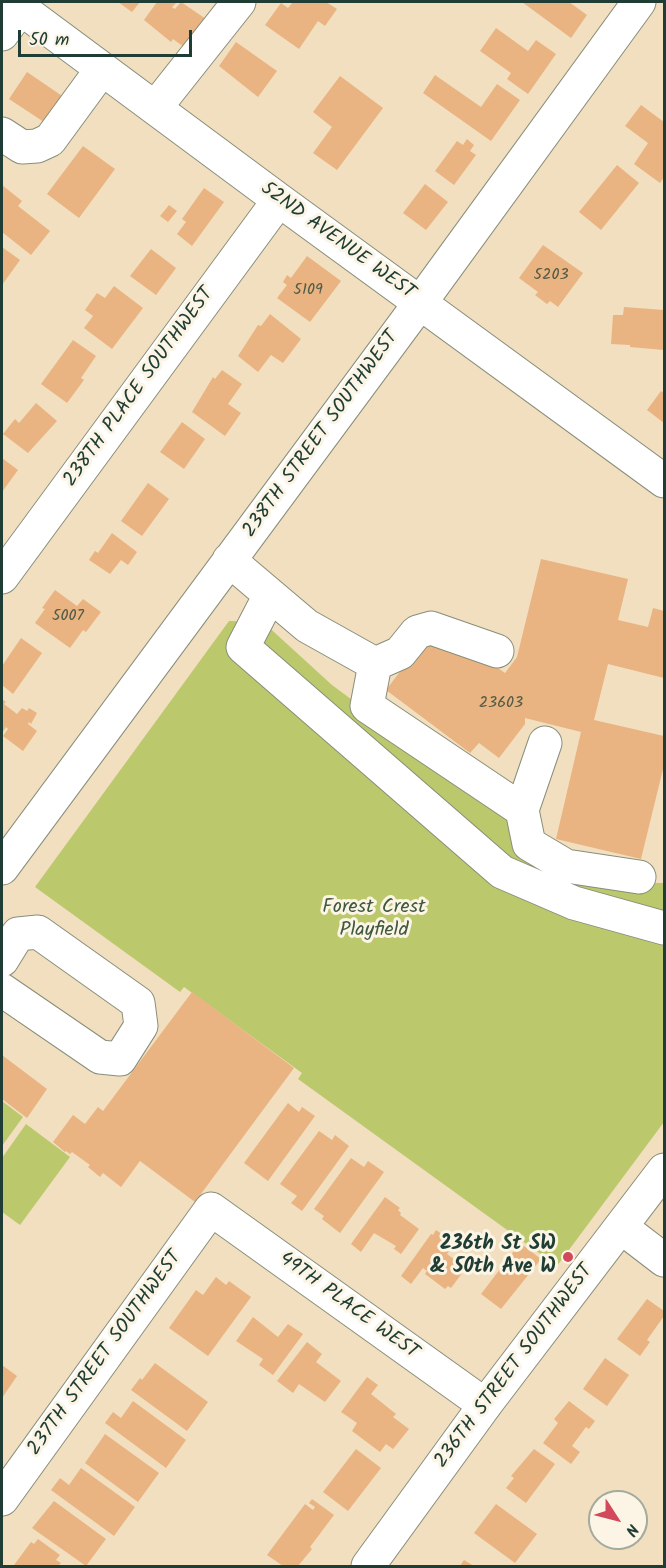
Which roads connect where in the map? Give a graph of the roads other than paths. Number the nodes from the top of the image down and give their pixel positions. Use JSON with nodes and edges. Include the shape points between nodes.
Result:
{"nodes":[{"id":1,"x":239,"y":2,"type":"edge"},
{"id":2,"x":639,"y":2,"type":"edge"},
{"id":3,"x":16,"y":5,"type":"edge"},
{"id":4,"x":2,"y":34,"type":"edge"},
{"id":5,"x":102,"y":69,"type":"junction"},
{"id":6,"x":155,"y":108,"type":"junction"},
{"id":7,"x":2,"y":134,"type":"edge"},
{"id":8,"x":279,"y":200,"type":"junction"},
{"id":9,"x":420,"y":303,"type":"junction"},
{"id":10,"x":664,"y":481,"type":"edge"},
{"id":11,"x":230,"y":560,"type":"junction"},
{"id":12,"x":2,"y":577,"type":"edge"},
{"id":13,"x":270,"y":595,"type":"junction"},
{"id":14,"x":497,"y":651,"type":"dead end"},
{"id":15,"x":375,"y":664,"type":"junction"},
{"id":16,"x":545,"y":743,"type":"dead end"},
{"id":17,"x":522,"y":810,"type":"junction"},
{"id":18,"x":2,"y":868,"type":"edge"},
{"id":19,"x":639,"y":877,"type":"dead end"},
{"id":20,"x":664,"y":928,"type":"edge"},
{"id":21,"x":2,"y":960,"type":"edge"},
{"id":22,"x":2,"y":990,"type":"edge"},
{"id":23,"x":664,"y":1170,"type":"edge"},
{"id":24,"x":211,"y":1209,"type":"joint"},
{"id":25,"x":621,"y":1227,"type":"junction"},
{"id":26,"x":664,"y":1260,"type":"edge"},
{"id":27,"x":485,"y":1405,"type":"junction"},
{"id":28,"x":2,"y":1499,"type":"edge"},
{"id":29,"x":368,"y":1566,"type":"edge"}],
"edges":[{"from":1,"to":6,"type":"street"},
{"from":2,"to":9,"type":"street","name":"238TH STREET SOUTHWEST"},
{"from":3,"to":4,"type":"street"},
{"from":3,"to":5,"type":"street","name":"52ND AVENUE WEST"},
{"from":5,"to":6,"type":"street","name":"52ND AVENUE WEST"},
{"from":5,"to":7,"type":"street","via":[[50,140],[22,147]]},
{"from":6,"to":8,"type":"street","name":"52ND AVENUE WEST"},
{"from":8,"to":9,"type":"street","name":"52ND AVENUE WEST"},
{"from":8,"to":12,"type":"street","name":"238TH PLACE SOUTHWEST"},
{"from":9,"to":10,"type":"street","name":"52ND AVENUE WEST"},
{"from":9,"to":11,"type":"street","name":"238TH STREET SOUTHWEST"},
{"from":11,"to":13,"type":"street"},
{"from":11,"to":18,"type":"street","name":"238TH STREET SOUTHWEST"},
{"from":13,"to":15,"type":"street","via":[[307,626]]},
{"from":13,"to":20,"type":"street","via":[[243,647],[502,872],[574,903]]},
{"from":14,"to":15,"type":"street","via":[[431,627],[417,632],[400,653]]},
{"from":15,"to":17,"type":"street","via":[[367,706]]},
{"from":16,"to":17,"type":"street"},
{"from":17,"to":19,"type":"street","via":[[529,844],[566,866]]},
{"from":21,"to":22,"type":"street","via":[[18,934],[39,932],[138,1004],[141,1026],[120,1059],[100,1057]]},
{"from":23,"to":25,"type":"street","name":"236TH STREET SOUTHWEST"},
{"from":24,"to":27,"type":"street","name":"49TH PLACE WEST"},
{"from":24,"to":28,"type":"street","name":"237TH STREET SOUTHWEST"},
{"from":25,"to":26,"type":"street"},
{"from":25,"to":27,"type":"street","name":"236TH STREET SOUTHWEST"},
{"from":27,"to":29,"type":"street","name":"236TH STREET SOUTHWEST"}]}
